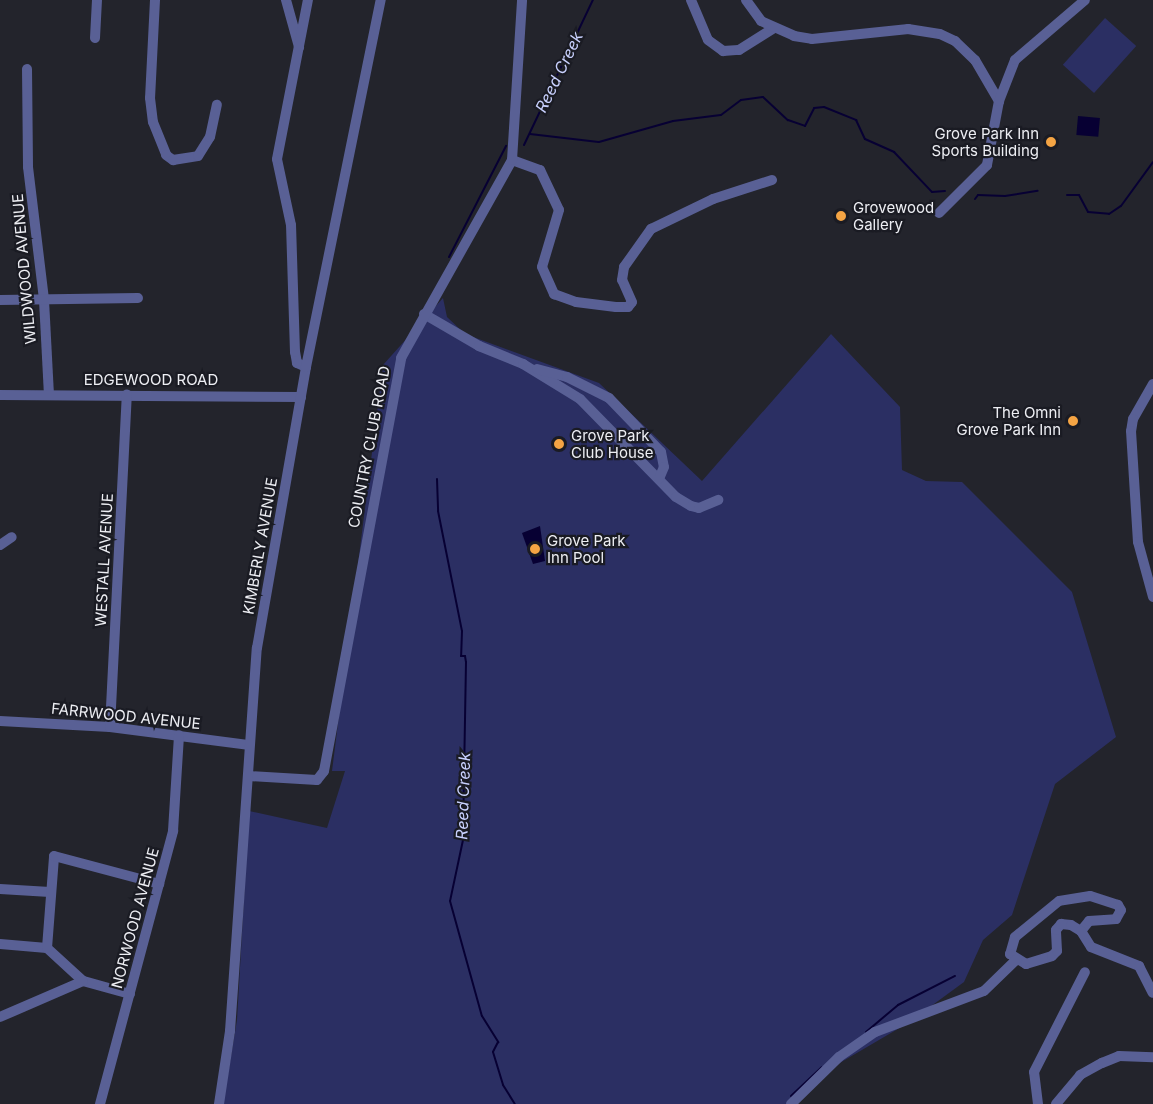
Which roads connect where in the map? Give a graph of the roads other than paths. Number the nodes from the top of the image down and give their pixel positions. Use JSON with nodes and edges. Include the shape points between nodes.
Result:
{"nodes":[{"id":1,"x":97,"y":0,"type":"edge"},
{"id":2,"x":155,"y":0,"type":"edge"},
{"id":3,"x":286,"y":0,"type":"edge"},
{"id":4,"x":308,"y":0,"type":"edge"},
{"id":5,"x":381,"y":0,"type":"edge"},
{"id":6,"x":522,"y":0,"type":"edge"},
{"id":7,"x":691,"y":0,"type":"edge"},
{"id":8,"x":746,"y":0,"type":"edge"},
{"id":9,"x":1085,"y":0,"type":"edge"},
{"id":10,"x":774,"y":28,"type":"junction"},
{"id":11,"x":95,"y":38,"type":"dead end"},
{"id":12,"x":299,"y":47,"type":"junction"},
{"id":13,"x":27,"y":69,"type":"dead end"},
{"id":14,"x":999,"y":101,"type":"junction"},
{"id":15,"x":218,"y":105,"type":"dead end"},
{"id":16,"x":512,"y":160,"type":"junction"},
{"id":17,"x":772,"y":180,"type":"dead end"},
{"id":18,"x":939,"y":213,"type":"dead end"},
{"id":19,"x":138,"y":298,"type":"dead end"},
{"id":20,"x":0,"y":300,"type":"edge"},
{"id":21,"x":44,"y":300,"type":"junction"},
{"id":22,"x":424,"y":314,"type":"junction"},
{"id":23,"x":306,"y":367,"type":"junction"},
{"id":24,"x":530,"y":369,"type":"junction"},
{"id":25,"x":1153,"y":384,"type":"edge"},
{"id":26,"x":127,"y":394,"type":"junction"},
{"id":27,"x":0,"y":395,"type":"edge"},
{"id":28,"x":49,"y":395,"type":"junction"},
{"id":29,"x":301,"y":397,"type":"junction"},
{"id":30,"x":659,"y":479,"type":"junction"},
{"id":31,"x":718,"y":500,"type":"dead end"},
{"id":32,"x":12,"y":537,"type":"dead end"},
{"id":33,"x":0,"y":545,"type":"edge"},
{"id":34,"x":1153,"y":597,"type":"edge"},
{"id":35,"x":0,"y":721,"type":"edge"},
{"id":36,"x":110,"y":727,"type":"junction"},
{"id":37,"x":179,"y":735,"type":"junction"},
{"id":38,"x":248,"y":746,"type":"junction"},
{"id":39,"x":248,"y":776,"type":"junction"},
{"id":40,"x":159,"y":884,"type":"junction"},
{"id":41,"x":0,"y":889,"type":"edge"},
{"id":42,"x":50,"y":892,"type":"junction"},
{"id":43,"x":1081,"y":931,"type":"junction"},
{"id":44,"x":0,"y":944,"type":"edge"},
{"id":45,"x":47,"y":948,"type":"junction"},
{"id":46,"x":1016,"y":960,"type":"junction"},
{"id":47,"x":1085,"y":972,"type":"dead end"},
{"id":48,"x":83,"y":981,"type":"junction"},
{"id":49,"x":1153,"y":993,"type":"edge"},
{"id":50,"x":130,"y":994,"type":"junction"},
{"id":51,"x":0,"y":1017,"type":"edge"},
{"id":52,"x":1153,"y":1057,"type":"edge"},
{"id":53,"x":100,"y":1104,"type":"edge"},
{"id":54,"x":219,"y":1104,"type":"edge"},
{"id":55,"x":792,"y":1104,"type":"edge"},
{"id":56,"x":1038,"y":1104,"type":"edge"},
{"id":57,"x":1056,"y":1104,"type":"edge"}],
"edges":[{"from":1,"to":11,"type":"street"},
{"from":2,"to":15,"type":"street","via":[[150,98],[153,122],[166,155],[173,160],[198,156],[210,137]]},
{"from":3,"to":12,"type":"street"},
{"from":4,"to":12,"type":"street"},
{"from":5,"to":23,"type":"street","name":"KIMBERLY AVENUE"},
{"from":6,"to":16,"type":"street","name":"COUNTRY CLUB ROAD"},
{"from":7,"to":10,"type":"street","via":[[708,40],[723,51],[739,50]]},
{"from":8,"to":10,"type":"street","via":[[761,21]]},
{"from":9,"to":14,"type":"street","via":[[1015,60]]},
{"from":10,"to":14,"type":"street","via":[[812,39],[908,29],[940,34],[955,41],[975,60]]},
{"from":12,"to":23,"type":"street","via":[[278,159],[291,225],[295,352],[297,363]]},
{"from":13,"to":21,"type":"street","name":"WILDWOOD AVENUE","via":[[28,167]]},
{"from":14,"to":18,"type":"street","via":[[987,165]]},
{"from":16,"to":17,"type":"street","via":[[540,170],[559,210],[542,267],[554,294],[576,302],[616,307],[628,307],[632,302],[622,280],[624,267],[651,229],[712,199]]},
{"from":16,"to":22,"type":"street","name":"COUNTRY CLUB ROAD"},
{"from":19,"to":21,"type":"street"},
{"from":20,"to":21,"type":"street"},
{"from":21,"to":28,"type":"street","name":"WILDWOOD AVENUE"},
{"from":22,"to":24,"type":"street","via":[[479,346]]},
{"from":22,"to":39,"type":"street","name":"COUNTRY CLUB ROAD","via":[[401,358],[324,771],[317,780]]},
{"from":23,"to":29,"type":"street","name":"KIMBERLY AVENUE"},
{"from":24,"to":30,"type":"street","via":[[580,399]]},
{"from":24,"to":30,"type":"street","via":[[567,377],[609,398],[661,452],[664,467]]},
{"from":25,"to":34,"type":"street","via":[[1131,431],[1138,542]]},
{"from":26,"to":28,"type":"street","name":"EDGEWOOD ROAD"},
{"from":26,"to":29,"type":"street","name":"EDGEWOOD ROAD"},
{"from":26,"to":36,"type":"street","name":"WESTALL AVENUE"},
{"from":27,"to":28,"type":"street","name":"EDGEWOOD ROAD"},
{"from":29,"to":38,"type":"street","name":"KIMBERLY AVENUE","via":[[257,648]]},
{"from":30,"to":31,"type":"street","via":[[691,506],[699,508]]},
{"from":32,"to":33,"type":"street"},
{"from":35,"to":36,"type":"street","name":"FARRWOOD AVENUE"},
{"from":36,"to":37,"type":"street","name":"FARRWOOD AVENUE"},
{"from":37,"to":38,"type":"street","name":"FARRWOOD AVENUE"},
{"from":37,"to":40,"type":"street","name":"NORWOOD AVENUE","via":[[173,831]]},
{"from":38,"to":39,"type":"street","name":"KIMBERLY AVENUE"},
{"from":39,"to":54,"type":"street","name":"KIMBERLY AVENUE","via":[[230,1031]]},
{"from":40,"to":42,"type":"street","via":[[54,856]]},
{"from":40,"to":50,"type":"street","name":"NORWOOD AVENUE"},
{"from":41,"to":42,"type":"street"},
{"from":42,"to":45,"type":"street"},
{"from":43,"to":46,"type":"street","via":[[1061,924],[1056,930],[1057,951],[1052,957],[1026,964]]},
{"from":43,"to":46,"type":"street","via":[[1089,921],[1116,919],[1118,905],[1090,896],[1046,907],[1010,945]]},
{"from":43,"to":49,"type":"street","via":[[1091,947],[1139,966]]},
{"from":44,"to":45,"type":"street"},
{"from":45,"to":48,"type":"street"},
{"from":46,"to":55,"type":"street","via":[[984,991],[875,1032],[839,1057]]},
{"from":47,"to":56,"type":"street","via":[[1034,1072]]},
{"from":48,"to":50,"type":"street"},
{"from":48,"to":51,"type":"street"},
{"from":50,"to":53,"type":"street","name":"NORWOOD AVENUE"},
{"from":52,"to":57,"type":"street","via":[[1119,1056],[1102,1063],[1074,1080]]}]}
